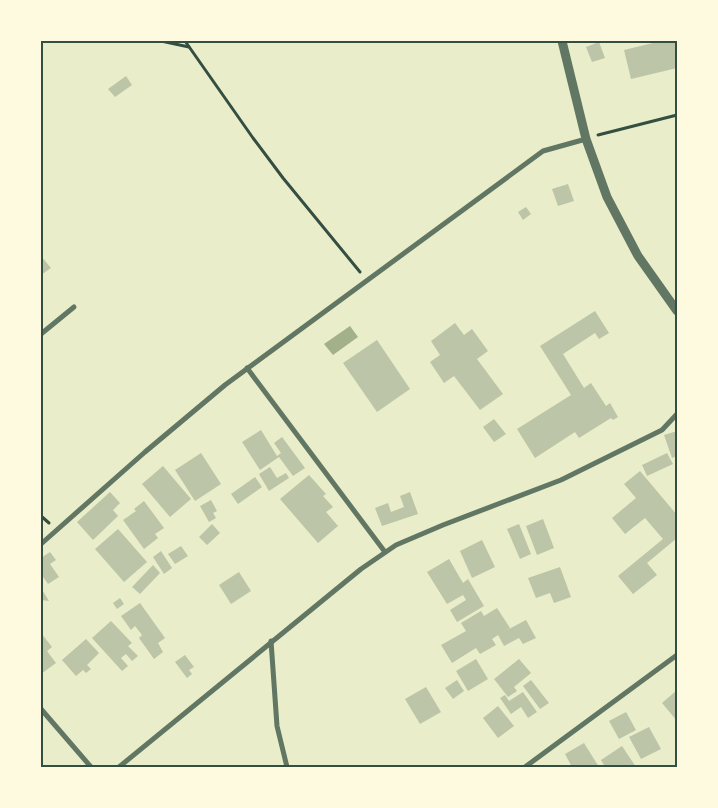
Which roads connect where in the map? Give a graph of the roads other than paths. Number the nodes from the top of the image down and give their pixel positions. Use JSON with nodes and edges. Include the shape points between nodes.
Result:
{"nodes":[{"id":1,"x":562,"y":41,"type":"edge"},
{"id":2,"x":586,"y":138,"type":"junction"},
{"id":3,"x":74,"y":307,"type":"dead end"},
{"id":4,"x":677,"y":311,"type":"edge"},
{"id":5,"x":41,"y":334,"type":"edge"},
{"id":6,"x":247,"y":368,"type":"junction"},
{"id":7,"x":677,"y":414,"type":"edge"},
{"id":8,"x":41,"y":544,"type":"edge"},
{"id":9,"x":385,"y":552,"type":"junction"},
{"id":10,"x":271,"y":641,"type":"junction"},
{"id":11,"x":677,"y":655,"type":"edge"},
{"id":12,"x":41,"y":710,"type":"edge"},
{"id":13,"x":91,"y":767,"type":"edge"},
{"id":14,"x":119,"y":767,"type":"edge"},
{"id":15,"x":287,"y":767,"type":"edge"},
{"id":16,"x":526,"y":767,"type":"edge"}],
"edges":[{"from":1,"to":2,"type":"street"},
{"from":2,"to":4,"type":"street","via":[[607,197],[624,231]]},
{"from":2,"to":6,"type":"street","via":[[543,151]]},
{"from":3,"to":5,"type":"street"},
{"from":6,"to":8,"type":"street"},
{"from":6,"to":9,"type":"street"},
{"from":7,"to":9,"type":"street","via":[[662,430],[561,480],[443,525]]},
{"from":9,"to":10,"type":"street"},
{"from":10,"to":14,"type":"street"},
{"from":10,"to":15,"type":"street","via":[[277,726]]},
{"from":11,"to":16,"type":"street"},
{"from":12,"to":13,"type":"street"}]}
